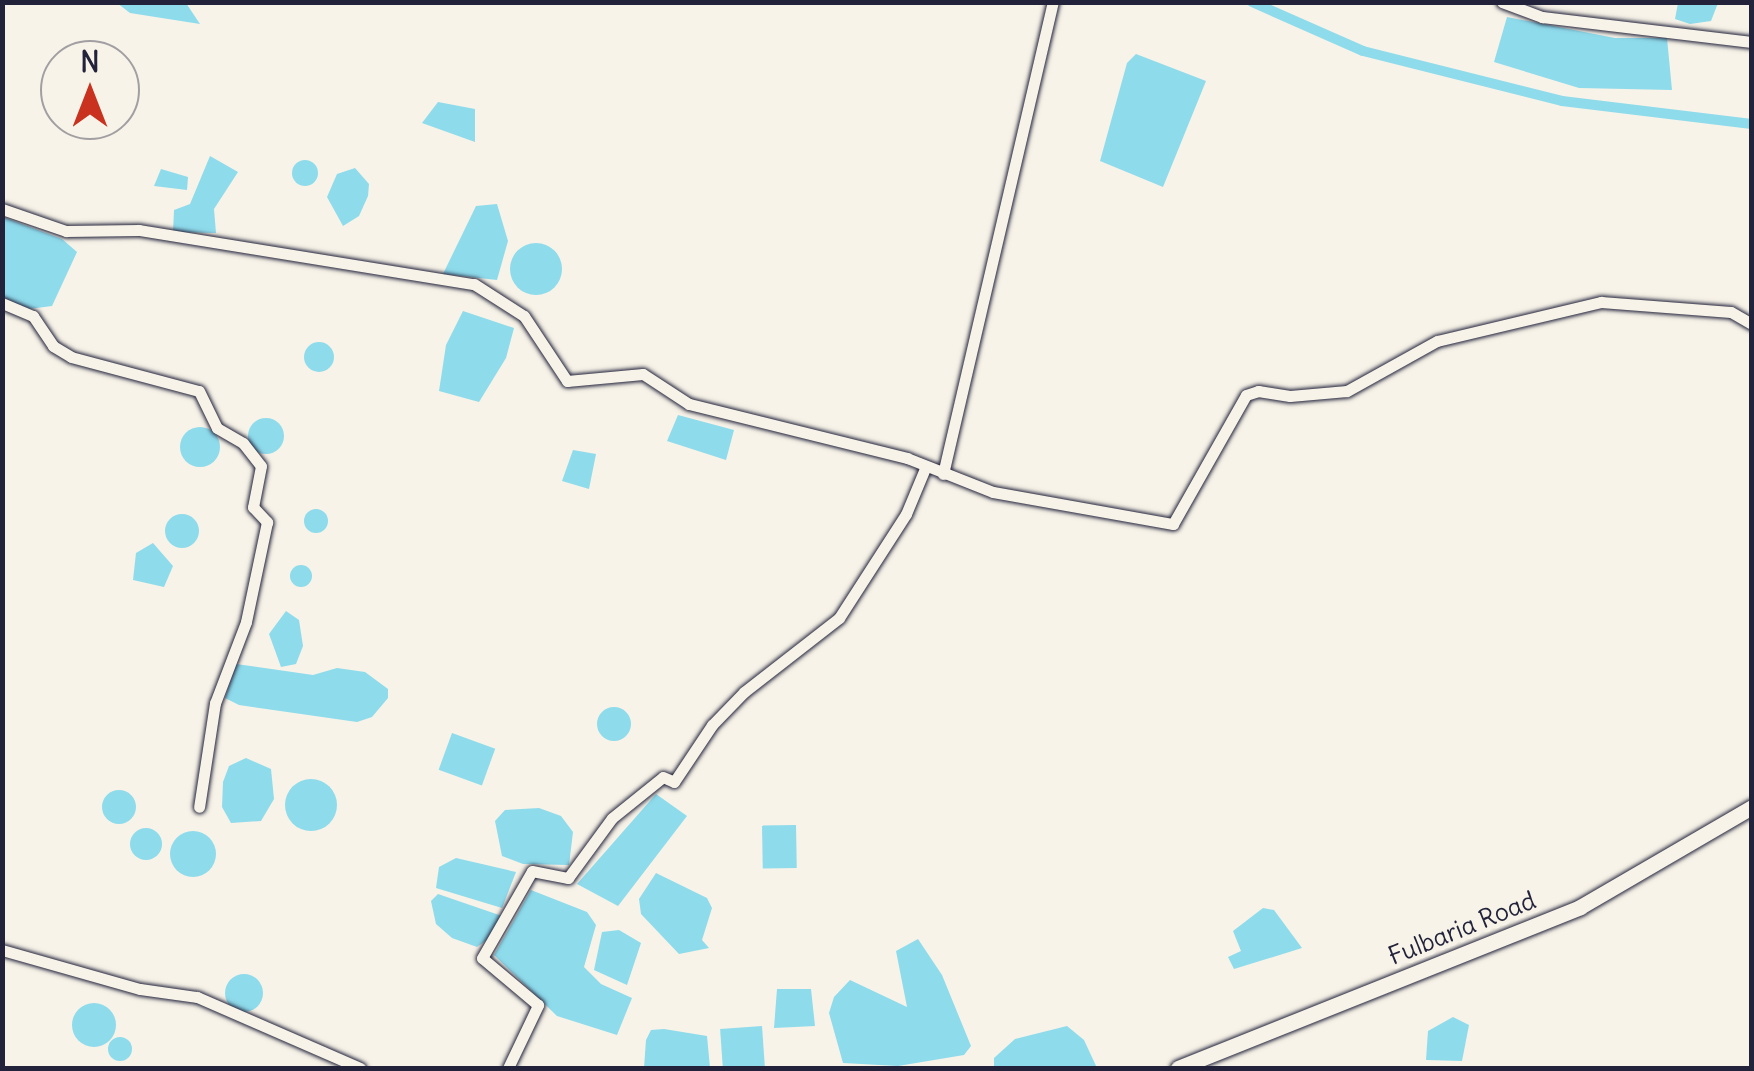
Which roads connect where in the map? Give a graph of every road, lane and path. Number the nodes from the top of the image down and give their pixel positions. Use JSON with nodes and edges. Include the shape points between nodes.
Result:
{"nodes":[{"id":1,"x":1053,"y":2,"type":"edge"},
{"id":2,"x":1502,"y":2,"type":"edge"},
{"id":3,"x":1752,"y":42,"type":"edge"},
{"id":4,"x":2,"y":209,"type":"edge"},
{"id":5,"x":2,"y":303,"type":"edge"},
{"id":6,"x":1752,"y":324,"type":"edge"},
{"id":7,"x":926,"y":466,"type":"junction"},
{"id":8,"x":943,"y":474,"type":"junction"},
{"id":9,"x":1752,"y":806,"type":"edge"},
{"id":10,"x":199,"y":807,"type":"dead end"},
{"id":11,"x":2,"y":950,"type":"edge"},
{"id":12,"x":360,"y":1068,"type":"edge"},
{"id":13,"x":508,"y":1068,"type":"edge"},
{"id":14,"x":1178,"y":1068,"type":"edge"}],
"edges":[{"from":1,"to":8,"type":"street"},
{"from":2,"to":3,"type":"street","via":[[1558,20]]},
{"from":4,"to":7,"type":"street","via":[[66,231],[138,230],[474,284],[524,316],[567,381],[642,374],[689,404]]},
{"from":5,"to":10,"type":"street","via":[[33,316],[53,346],[71,357],[198,390],[217,428],[261,466],[253,507],[267,522],[246,622],[214,702]]},
{"from":6,"to":8,"type":"street","via":[[1732,312],[1601,302],[1418,348],[1347,391],[1290,396],[1258,390],[1246,395],[1173,524],[1010,496]]},
{"from":7,"to":8,"type":"street"},
{"from":7,"to":13,"type":"street","via":[[906,514],[839,618],[744,692],[674,782],[664,776],[612,818],[568,878],[532,871],[482,958],[538,1006]]},
{"from":9,"to":14,"type":"main road","name":"Fulbaria Road","via":[[1580,907]]},
{"from":11,"to":12,"type":"street","via":[[140,989],[197,997]]}]}
